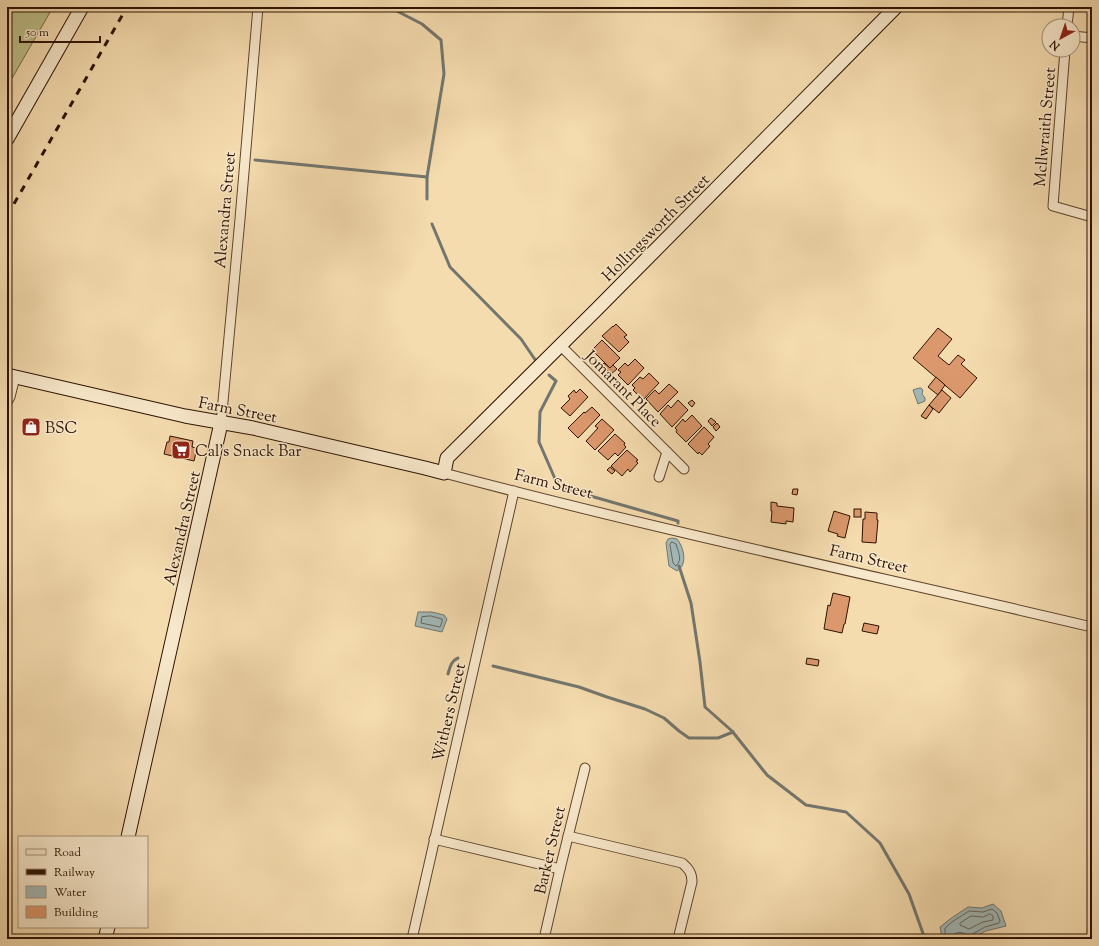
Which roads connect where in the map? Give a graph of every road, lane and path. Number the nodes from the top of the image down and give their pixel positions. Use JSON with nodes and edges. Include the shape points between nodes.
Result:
{"nodes":[{"id":1,"x":82,"y":7,"type":"edge"},
{"id":2,"x":258,"y":7,"type":"edge"},
{"id":3,"x":896,"y":7,"type":"edge"},
{"id":4,"x":1068,"y":7,"type":"edge"},
{"id":5,"x":1067,"y":18,"type":"edge"},
{"id":6,"x":1081,"y":37,"type":"edge"},
{"id":7,"x":1092,"y":38,"type":"edge"},
{"id":8,"x":1064,"y":58,"type":"edge"},
{"id":9,"x":7,"y":139,"type":"edge"},
{"id":10,"x":1092,"y":217,"type":"edge"},
{"id":11,"x":560,"y":345,"type":"junction"},
{"id":12,"x":11,"y":376,"type":"edge"},
{"id":13,"x":7,"y":402,"type":"edge"},
{"id":14,"x":221,"y":423,"type":"junction"},
{"id":15,"x":668,"y":452,"type":"junction"},
{"id":16,"x":684,"y":469,"type":"dead end"},
{"id":17,"x":444,"y":473,"type":"junction"},
{"id":18,"x":659,"y":477,"type":"dead end"},
{"id":19,"x":514,"y":491,"type":"junction"},
{"id":20,"x":1092,"y":627,"type":"edge"},
{"id":21,"x":585,"y":768,"type":"dead end"},
{"id":22,"x":128,"y":836,"type":"edge"},
{"id":23,"x":568,"y":836,"type":"junction"},
{"id":24,"x":434,"y":839,"type":"junction"},
{"id":25,"x":560,"y":869,"type":"junction"},
{"id":26,"x":108,"y":928,"type":"edge"},
{"id":27,"x":105,"y":939,"type":"edge"},
{"id":28,"x":412,"y":939,"type":"edge"},
{"id":29,"x":544,"y":939,"type":"edge"},
{"id":30,"x":678,"y":939,"type":"edge"}],
"edges":[{"from":1,"to":9,"type":"street"},
{"from":2,"to":14,"type":"street","name":"Alexandra Street"},
{"from":3,"to":11,"type":"street","name":"Hollingsworth Street"},
{"from":4,"to":5,"type":"street"},
{"from":6,"to":7,"type":"street"},
{"from":8,"to":10,"type":"street","name":"Mcllwraith Street","via":[[1053,206]]},
{"from":11,"to":15,"type":"street","name":"Jomarant Place"},
{"from":11,"to":17,"type":"street","name":"Hollingsworth Street","via":[[447,458]]},
{"from":12,"to":13,"type":"street","via":[[10,397]]},
{"from":12,"to":14,"type":"street","name":"Farm Street"},
{"from":14,"to":17,"type":"street","name":"Farm Street","via":[[253,428]]},
{"from":14,"to":22,"type":"street","name":"Alexandra Street"},
{"from":15,"to":16,"type":"street","name":"Jomarant Place"},
{"from":15,"to":18,"type":"street"},
{"from":17,"to":19,"type":"street","name":"Farm Street"},
{"from":19,"to":20,"type":"street","name":"Farm Street"},
{"from":19,"to":24,"type":"street","name":"Withers Street"},
{"from":21,"to":23,"type":"street","name":"Barker Street"},
{"from":23,"to":25,"type":"street","name":"Barker Street"},
{"from":23,"to":30,"type":"street","via":[[682,863],[689,868],[692,882]]},
{"from":24,"to":25,"type":"street"},
{"from":24,"to":28,"type":"street","name":"Withers Street"},
{"from":25,"to":29,"type":"street","name":"Barker Street"},
{"from":26,"to":27,"type":"street"}]}
